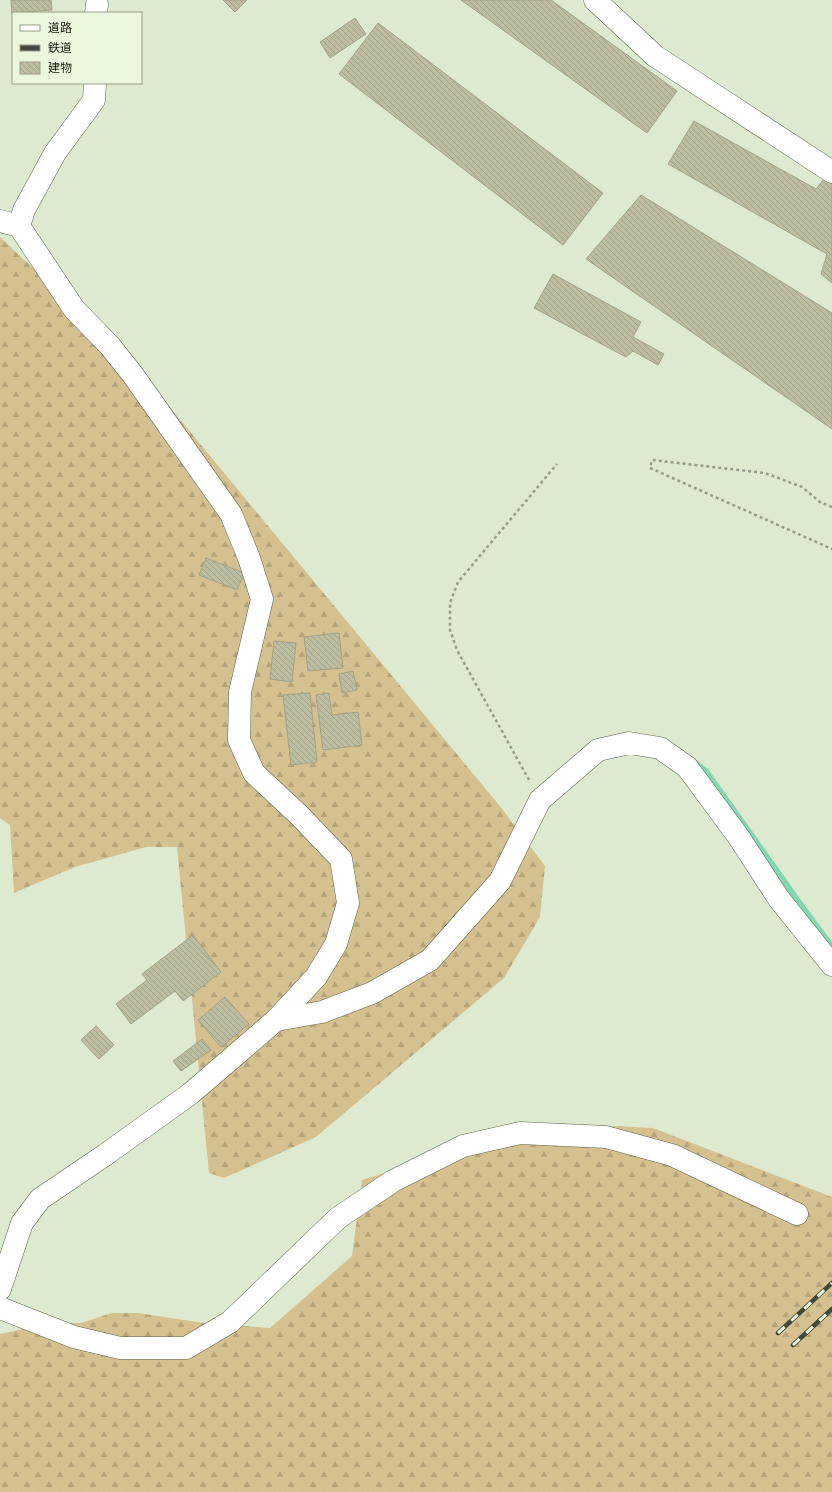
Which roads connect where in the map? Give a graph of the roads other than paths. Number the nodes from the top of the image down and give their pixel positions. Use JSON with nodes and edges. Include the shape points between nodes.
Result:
{"nodes":[{"id":1,"x":595,"y":0,"type":"edge"},
{"id":2,"x":95,"y":84,"type":"edge"},
{"id":3,"x":832,"y":172,"type":"edge"},
{"id":4,"x":10,"y":223,"type":"edge"},
{"id":5,"x":832,"y":965,"type":"edge"},
{"id":6,"x":276,"y":1020,"type":"junction"},
{"id":7,"x":797,"y":1214,"type":"dead end"},
{"id":8,"x":0,"y":1289,"type":"edge"},
{"id":9,"x":0,"y":1308,"type":"edge"}],
"edges":[{"from":1,"to":3,"type":"street","via":[[655,56]]},
{"from":2,"to":4,"type":"street","via":[[94,100],[55,153],[24,210]]},
{"from":4,"to":6,"type":"street","via":[[74,309],[110,346],[133,375],[231,514],[249,558],[262,599],[240,692],[239,740],[254,773],[341,859],[348,903],[336,944],[316,977]]},
{"from":5,"to":6,"type":"street","via":[[780,899],[687,767],[660,748],[629,743],[598,750],[540,800],[500,881],[430,960],[372,993],[322,1012]]},
{"from":6,"to":8,"type":"street","via":[[190,1094],[40,1199],[22,1223]]},
{"from":7,"to":9,"type":"street","via":[[672,1155],[606,1137],[520,1133],[463,1146],[393,1181],[338,1218],[230,1322],[186,1348],[120,1348],[74,1338]]}]}
